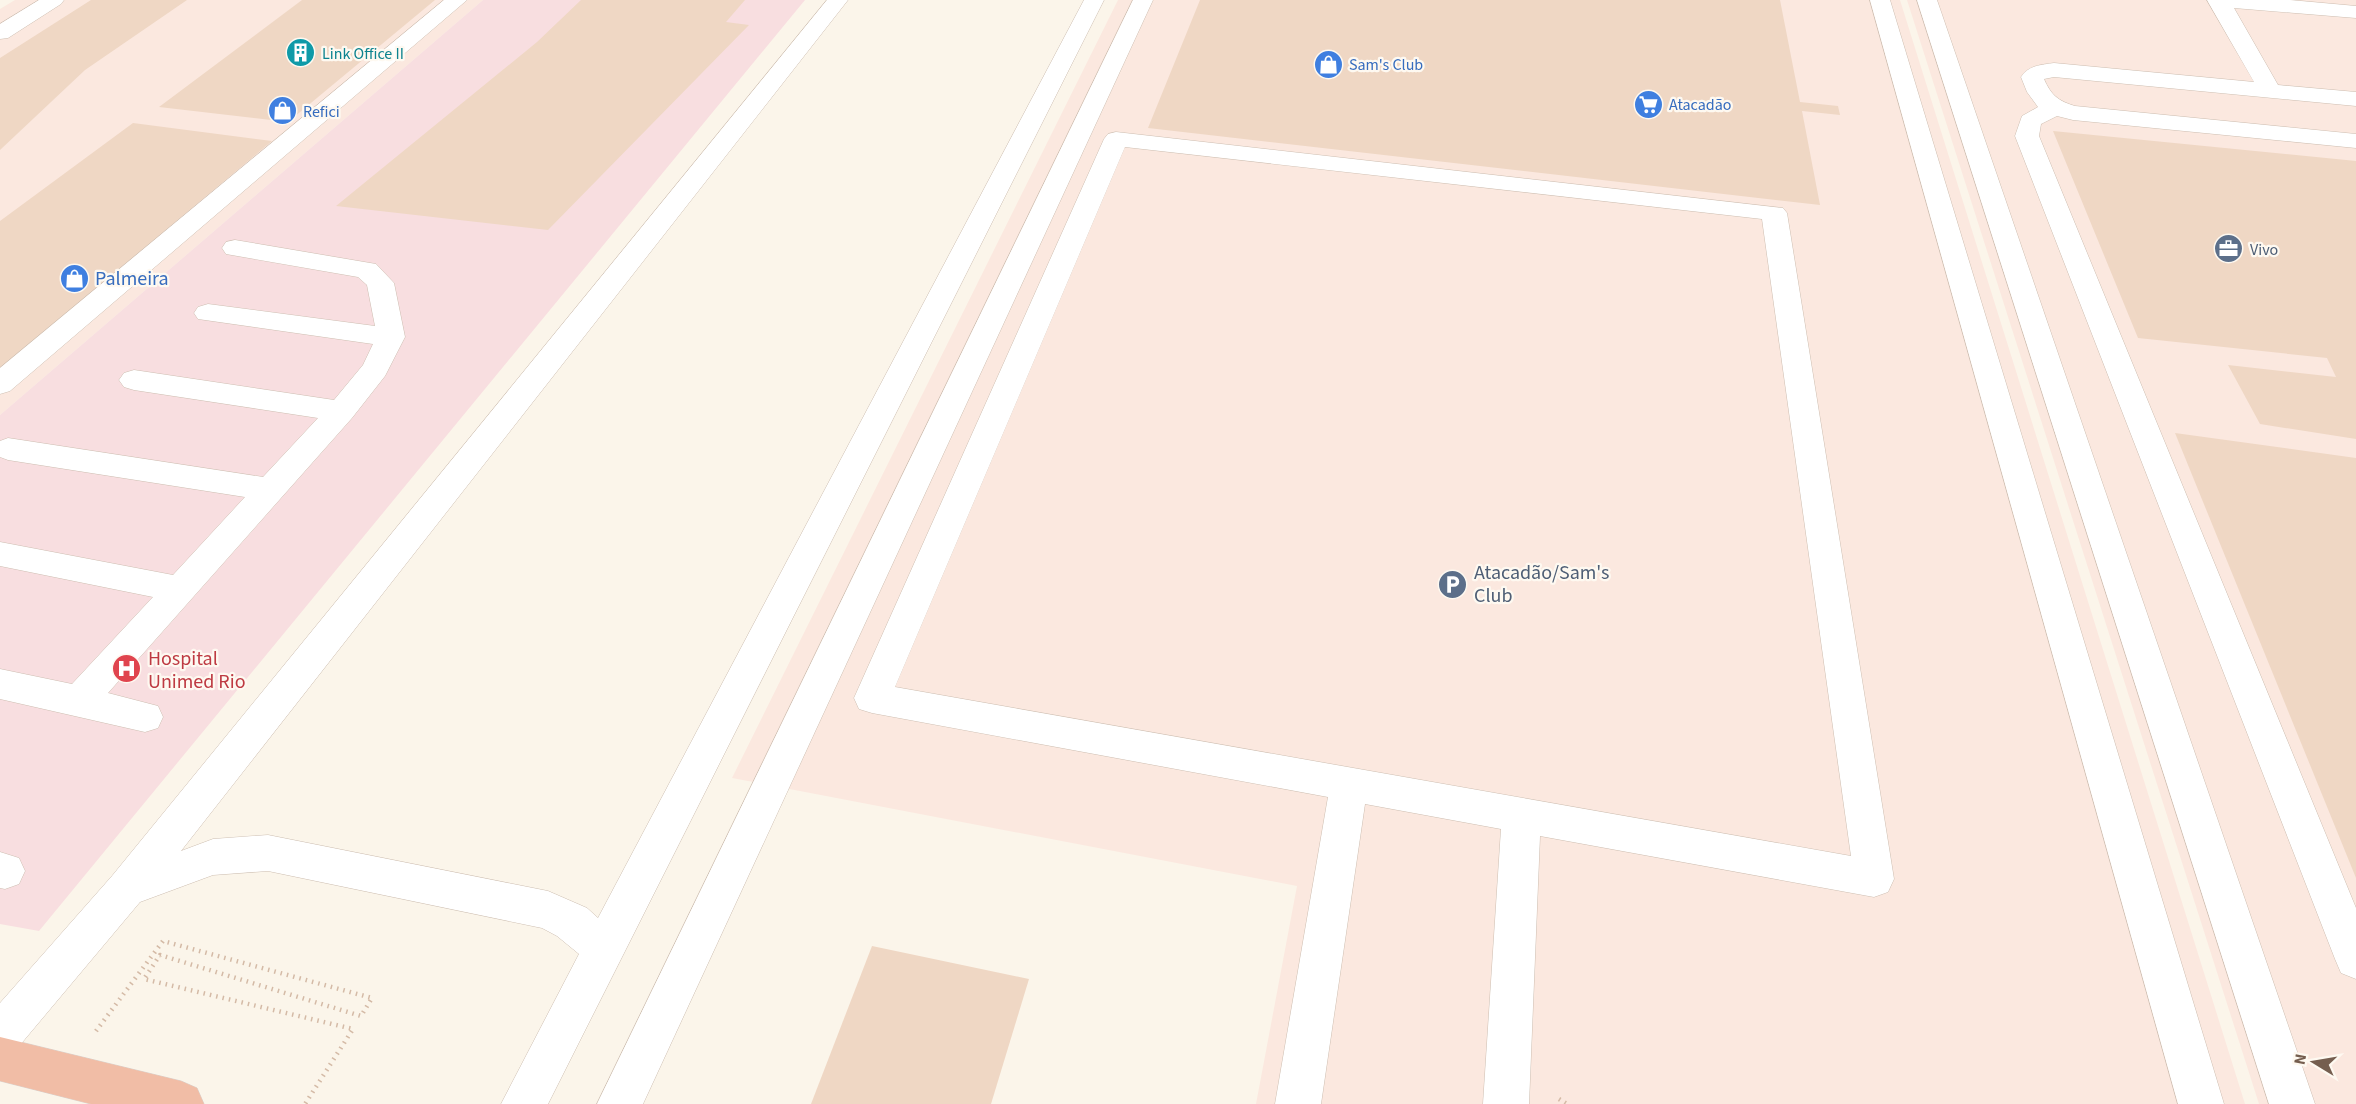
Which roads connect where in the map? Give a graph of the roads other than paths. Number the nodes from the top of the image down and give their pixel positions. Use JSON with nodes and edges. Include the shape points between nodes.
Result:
{"nodes":[{"id":1,"x":54,"y":0,"type":"edge"},
{"id":2,"x":457,"y":0,"type":"edge"},
{"id":3,"x":838,"y":0,"type":"edge"},
{"id":4,"x":1094,"y":0,"type":"edge"},
{"id":5,"x":1143,"y":0,"type":"edge"},
{"id":6,"x":1880,"y":0,"type":"edge"},
{"id":7,"x":1927,"y":0,"type":"edge"},
{"id":8,"x":2218,"y":0,"type":"edge"},
{"id":9,"x":2356,"y":12,"type":"edge"},
{"id":10,"x":0,"y":33,"type":"edge"},
{"id":11,"x":2270,"y":90,"type":"junction"},
{"id":12,"x":2356,"y":99,"type":"edge"},
{"id":13,"x":2053,"y":108,"type":"junction"},
{"id":14,"x":2356,"y":141,"type":"edge"},
{"id":15,"x":235,"y":248,"type":"dead end"},
{"id":16,"x":208,"y":313,"type":"dead end"},
{"id":17,"x":391,"y":337,"type":"junction"},
{"id":18,"x":134,"y":380,"type":"dead end"},
{"id":19,"x":0,"y":384,"type":"edge"},
{"id":20,"x":341,"y":411,"type":"junction"},
{"id":21,"x":8,"y":449,"type":"dead end"},
{"id":22,"x":270,"y":489,"type":"junction"},
{"id":23,"x":0,"y":554,"type":"edge"},
{"id":24,"x":180,"y":589,"type":"junction"},
{"id":25,"x":0,"y":684,"type":"edge"},
{"id":26,"x":79,"y":701,"type":"junction"},
{"id":27,"x":145,"y":717,"type":"dead end"},
{"id":28,"x":1349,"y":784,"type":"junction"},
{"id":29,"x":1521,"y":815,"type":"junction"},
{"id":30,"x":126,"y":889,"type":"junction"},
{"id":31,"x":604,"y":948,"type":"junction"},
{"id":32,"x":2356,"y":959,"type":"edge"},
{"id":33,"x":0,"y":1036,"type":"edge"},
{"id":34,"x":0,"y":1059,"type":"edge"},
{"id":35,"x":181,"y":1104,"type":"edge"},
{"id":36,"x":524,"y":1104,"type":"edge"},
{"id":37,"x":620,"y":1104,"type":"edge"},
{"id":38,"x":1298,"y":1104,"type":"edge"},
{"id":39,"x":1506,"y":1104,"type":"edge"},
{"id":40,"x":2201,"y":1104,"type":"edge"},
{"id":41,"x":2292,"y":1104,"type":"edge"}],
"edges":[{"from":1,"to":10,"type":"lane"},
{"from":2,"to":19,"type":"lane"},
{"from":3,"to":30,"type":"lane"},
{"from":4,"to":31,"type":"lane"},
{"from":5,"to":37,"type":"lane"},
{"from":6,"to":40,"type":"lane"},
{"from":7,"to":41,"type":"lane"},
{"from":8,"to":9,"type":"lane"},
{"from":8,"to":11,"type":"lane"},
{"from":11,"to":12,"type":"lane"},
{"from":11,"to":13,"type":"lane","via":[[2054,70],[2039,72],[2032,77],[2040,98]]},
{"from":13,"to":14,"type":"lane","via":[[2073,114]]},
{"from":13,"to":32,"type":"lane","via":[[2030,121],[2027,136]]},
{"from":15,"to":17,"type":"lane","via":[[367,270],[380,283]]},
{"from":16,"to":17,"type":"lane"},
{"from":17,"to":20,"type":"lane","via":[[375,369]]},
{"from":18,"to":20,"type":"lane"},
{"from":20,"to":22,"type":"lane"},
{"from":21,"to":22,"type":"lane"},
{"from":22,"to":24,"type":"lane"},
{"from":23,"to":24,"type":"lane"},
{"from":24,"to":26,"type":"lane"},
{"from":25,"to":26,"type":"lane"},
{"from":26,"to":27,"type":"lane"},
{"from":28,"to":29,"type":"lane"},
{"from":28,"to":29,"type":"lane","via":[[872,698],[1116,139],[1774,213],[1874,879]]},
{"from":28,"to":38,"type":"lane"},
{"from":29,"to":39,"type":"lane"},
{"from":30,"to":31,"type":"lane","via":[[213,857],[268,853],[548,910],[572,922]]},
{"from":30,"to":33,"type":"lane"},
{"from":31,"to":36,"type":"lane"},
{"from":34,"to":35,"type":"highway"}]}
